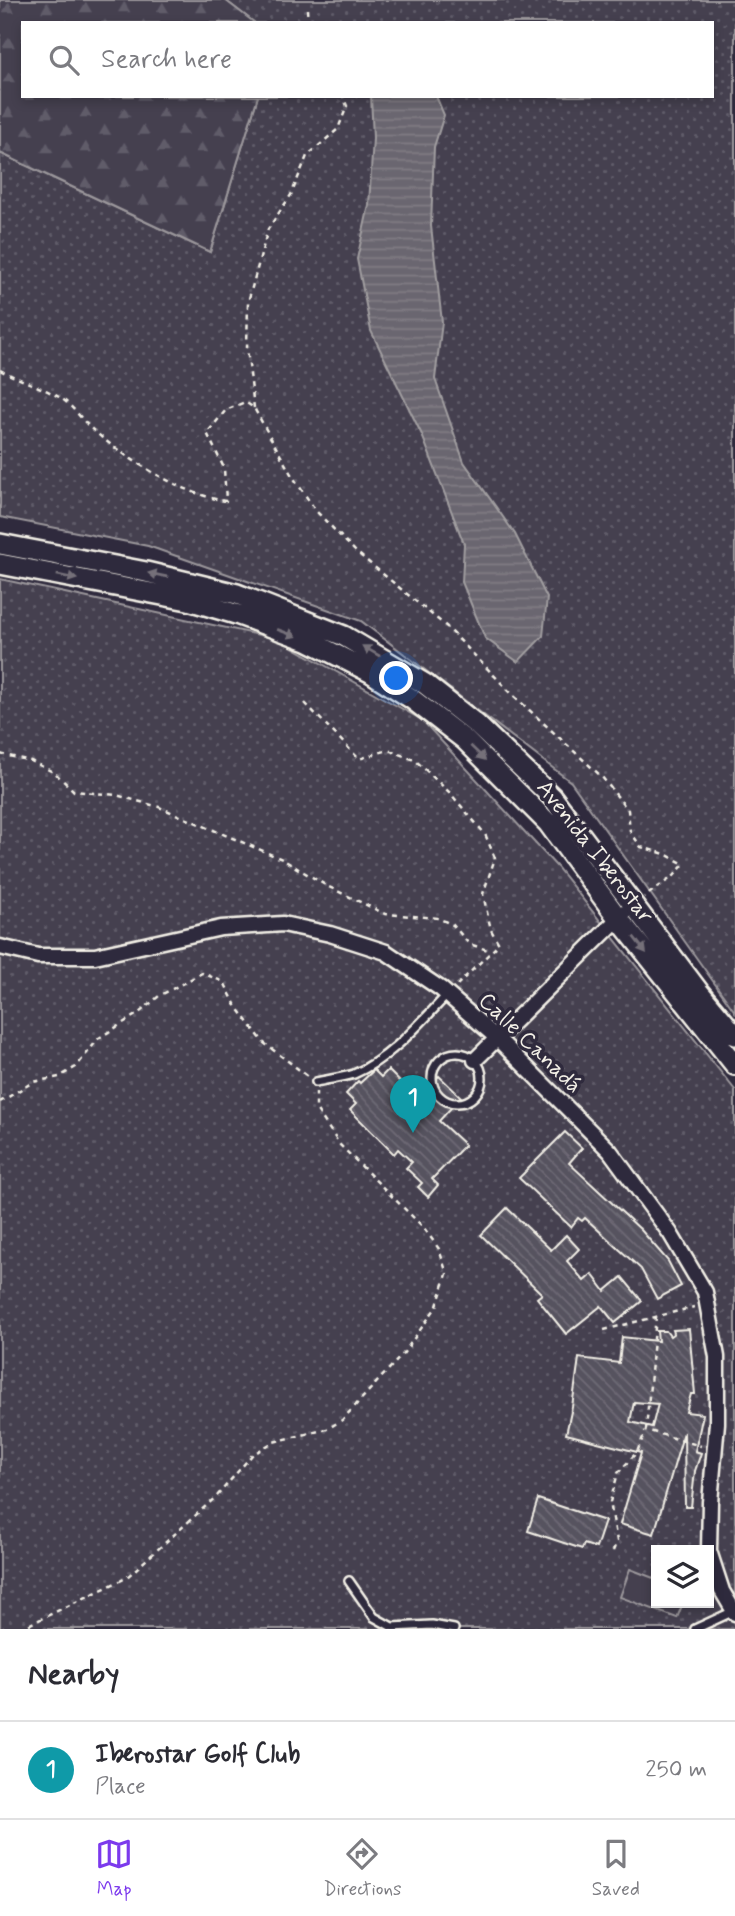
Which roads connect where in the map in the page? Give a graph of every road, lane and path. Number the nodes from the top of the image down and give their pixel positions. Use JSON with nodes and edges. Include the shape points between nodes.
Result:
{"nodes":[{"id":1,"x":307,"y":9,"type":"dead end"},
{"id":2,"x":308,"y":21,"type":"edge"},
{"id":3,"x":344,"y":98,"type":"edge"},
{"id":4,"x":0,"y":370,"type":"edge"},
{"id":5,"x":254,"y":408,"type":"junction"},
{"id":6,"x":0,"y":544,"type":"edge"},
{"id":7,"x":0,"y":564,"type":"edge"},
{"id":8,"x":305,"y":703,"type":"dead end"},
{"id":9,"x":0,"y":754,"type":"edge"},
{"id":10,"x":633,"y":905,"type":"junction"},
{"id":11,"x":618,"y":918,"type":"junction"},
{"id":12,"x":0,"y":947,"type":"edge"},
{"id":13,"x":491,"y":951,"type":"junction"},
{"id":14,"x":447,"y":995,"type":"junction"},
{"id":15,"x":735,"y":1035,"type":"edge"},
{"id":16,"x":497,"y":1038,"type":"junction"},
{"id":17,"x":475,"y":1060,"type":"junction"},
{"id":18,"x":735,"y":1065,"type":"edge"},
{"id":19,"x":316,"y":1082,"type":"junction"},
{"id":20,"x":0,"y":1102,"type":"edge"},
{"id":21,"x":707,"y":1304,"type":"junction"},
{"id":22,"x":656,"y":1316,"type":"junction"},
{"id":23,"x":604,"y":1330,"type":"dead end"},
{"id":24,"x":646,"y":1430,"type":"junction"},
{"id":25,"x":715,"y":1450,"type":"junction"},
{"id":26,"x":709,"y":1545,"type":"edge"},
{"id":27,"x":613,"y":1551,"type":"dead end"},
{"id":28,"x":714,"y":1566,"type":"edge"},
{"id":29,"x":349,"y":1581,"type":"dead end"},
{"id":30,"x":734,"y":1612,"type":"edge"},
{"id":31,"x":392,"y":1628,"type":"edge"},
{"id":32,"x":20,"y":1629,"type":"edge"},
{"id":33,"x":454,"y":1629,"type":"edge"},
{"id":34,"x":695,"y":1629,"type":"edge"}],
"edges":[{"from":1,"to":2,"type":"path"},
{"from":3,"to":5,"type":"path","via":[[346,106],[338,129],[307,156],[291,195],[268,229],[248,302],[247,348]]},
{"from":4,"to":5,"type":"path","via":[[62,398],[114,448],[164,477],[206,498],[226,501],[224,468],[207,433],[226,410],[245,402]]},
{"from":5,"to":10,"type":"path","via":[[316,511],[355,551],[447,626],[602,777],[628,810],[630,831],[641,847],[684,864]]},
{"from":10,"to":6,"type":"street","name":"Avenida Iberostar","one_way":true,"via":[[552,797],[477,725],[425,684],[344,636],[213,586]]},
{"from":7,"to":11,"type":"street","name":"Avenida Iberostar","one_way":true,"via":[[188,600],[307,640],[370,672],[440,719],[519,792],[567,847]]},
{"from":8,"to":13,"type":"path","via":[[359,759],[388,750],[415,760],[485,834],[495,858],[482,894],[499,944]]},
{"from":9,"to":13,"type":"path","via":[[31,761],[55,773],[74,791],[116,795],[159,807],[282,859],[385,914],[438,918],[453,925],[469,944]]},
{"from":10,"to":11,"type":"street"},
{"from":10,"to":15,"type":"street","name":"Avenida Iberostar"},
{"from":11,"to":16,"type":"street"},
{"from":11,"to":18,"type":"street","name":"Avenida Iberostar","one_way":true},
{"from":12,"to":14,"type":"street","name":"Calle Canadá","via":[[38,956],[95,956],[221,928],[283,924],[386,952]]},
{"from":13,"to":14,"type":"path"},
{"from":14,"to":16,"type":"street","name":"Calle Canadá"},
{"from":14,"to":19,"type":"lane","via":[[377,1061],[352,1074]]},
{"from":16,"to":17,"type":"street"},
{"from":16,"to":21,"type":"street","name":"Calle Canadá","via":[[610,1151],[670,1233],[705,1292]]},
{"from":17,"to":17,"type":"lane","via":[[459,1052],[443,1056],[432,1070],[437,1094],[451,1103],[474,1097],[482,1083]]},
{"from":19,"to":20,"type":"path","via":[[264,1043],[224,982],[202,973],[99,1038],[76,1066],[59,1077],[33,1082]]},
{"from":19,"to":32,"type":"path","via":[[316,1109],[340,1145],[424,1228],[439,1249],[447,1274],[437,1306],[403,1354],[342,1420],[327,1429],[273,1442],[252,1455],[217,1496],[126,1578]]},
{"from":21,"to":22,"type":"path"},
{"from":21,"to":25,"type":"street","name":"Calle Canadá","via":[[717,1357]]},
{"from":22,"to":23,"type":"path"},
{"from":22,"to":24,"type":"path"},
{"from":24,"to":25,"type":"path"},
{"from":24,"to":27,"type":"path","via":[[637,1452],[618,1473],[610,1503],[617,1541]]},
{"from":25,"to":26,"type":"street","name":"Calle Canadá"},
{"from":28,"to":30,"type":"street","name":"Calle Canadá"},
{"from":29,"to":31,"type":"lane","via":[[374,1617]]},
{"from":30,"to":34,"type":"lane"},
{"from":31,"to":33,"type":"lane","via":[[432,1625]]}]}
